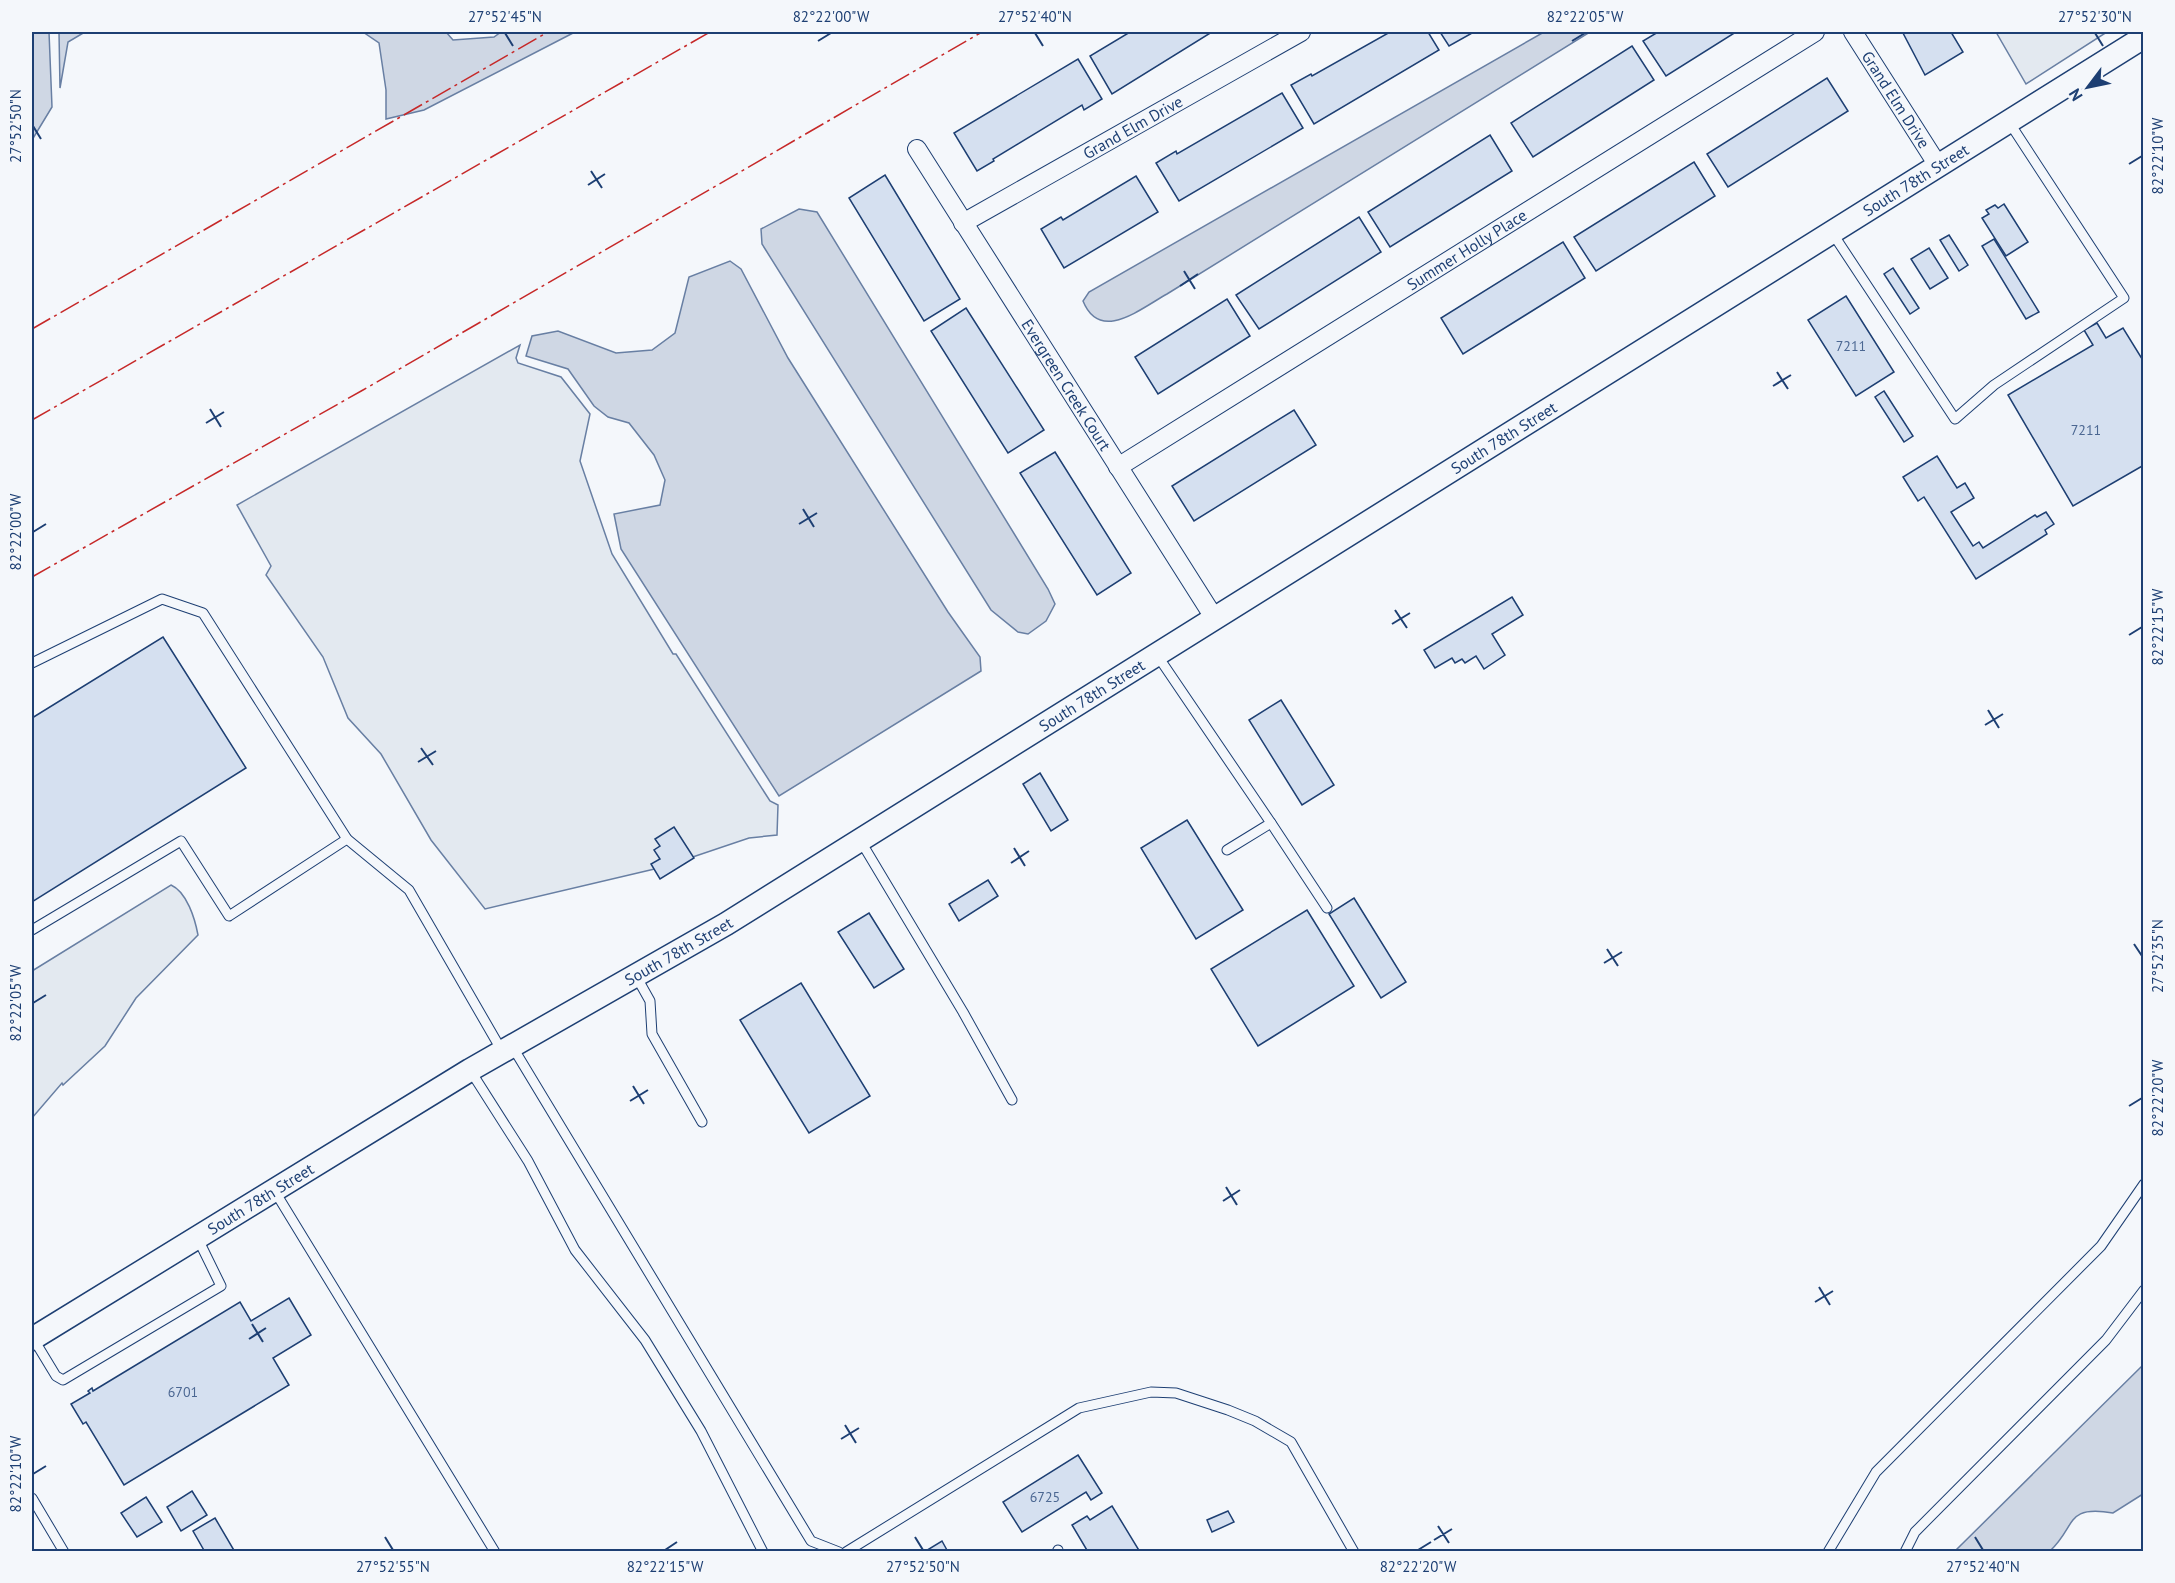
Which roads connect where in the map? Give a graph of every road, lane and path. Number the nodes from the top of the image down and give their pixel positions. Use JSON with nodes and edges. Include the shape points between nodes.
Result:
{"nodes":[{"id":1,"x":1301,"y":32,"type":"edge"},
{"id":2,"x":1815,"y":32,"type":"edge"},
{"id":3,"x":1853,"y":32,"type":"edge"},
{"id":4,"x":2144,"y":37,"type":"edge"},
{"id":5,"x":2009,"y":122,"type":"junction"},
{"id":6,"x":917,"y":149,"type":"dead end"},
{"id":7,"x":1939,"y":167,"type":"junction"},
{"id":8,"x":963,"y":223,"type":"junction"},
{"id":9,"x":1833,"y":234,"type":"junction"},
{"id":10,"x":1118,"y":467,"type":"junction"},
{"id":11,"x":1215,"y":619,"type":"junction"},
{"id":12,"x":1157,"y":655,"type":"junction"},
{"id":13,"x":32,"y":663,"type":"edge"},
{"id":14,"x":1271,"y":823,"type":"junction"},
{"id":15,"x":347,"y":839,"type":"junction"},
{"id":16,"x":860,"y":840,"type":"junction"},
{"id":17,"x":1227,"y":850,"type":"dead end"},
{"id":18,"x":1327,"y":908,"type":"dead end"},
{"id":19,"x":32,"y":930,"type":"edge"},
{"id":20,"x":635,"y":974,"type":"junction"},
{"id":21,"x":507,"y":1049,"type":"junction"},
{"id":22,"x":470,"y":1070,"type":"junction"},
{"id":23,"x":1012,"y":1101,"type":"dead end"},
{"id":24,"x":702,"y":1122,"type":"dead end"},
{"id":25,"x":2144,"y":1184,"type":"edge"},
{"id":26,"x":274,"y":1190,"type":"junction"},
{"id":27,"x":197,"y":1238,"type":"junction"},
{"id":28,"x":2144,"y":1290,"type":"edge"},
{"id":29,"x":32,"y":1337,"type":"edge"},
{"id":30,"x":32,"y":1498,"type":"edge"},
{"id":31,"x":64,"y":1551,"type":"edge"},
{"id":32,"x":495,"y":1551,"type":"edge"},
{"id":33,"x":764,"y":1551,"type":"edge"},
{"id":34,"x":839,"y":1551,"type":"edge"},
{"id":35,"x":846,"y":1551,"type":"edge"},
{"id":36,"x":1354,"y":1551,"type":"edge"},
{"id":37,"x":1828,"y":1551,"type":"edge"},
{"id":38,"x":1905,"y":1551,"type":"edge"}],
"edges":[{"from":1,"to":8,"type":"street","name":"Grand Elm Drive"},
{"from":2,"to":10,"type":"street","name":"Summer Holly Place"},
{"from":3,"to":7,"type":"street","name":"Grand Elm Drive"},
{"from":4,"to":5,"type":"street","name":"South 78th Street"},
{"from":5,"to":7,"type":"street","name":"South 78th Street"},
{"from":5,"to":9,"type":"lane","via":[[2124,298],[1994,385],[1955,419]]},
{"from":6,"to":8,"type":"street","name":"Evergreen Creek Court"},
{"from":7,"to":9,"type":"street","name":"South 78th Street"},
{"from":8,"to":10,"type":"street","name":"Evergreen Creek Court"},
{"from":9,"to":11,"type":"street","name":"South 78th Street"},
{"from":10,"to":11,"type":"street","name":"Evergreen Creek Court"},
{"from":11,"to":12,"type":"street","name":"South 78th Street"},
{"from":12,"to":14,"type":"lane"},
{"from":12,"to":16,"type":"street","name":"South 78th Street"},
{"from":13,"to":15,"type":"lane","via":[[162,598],[203,613]]},
{"from":14,"to":17,"type":"lane"},
{"from":14,"to":18,"type":"lane"},
{"from":15,"to":19,"type":"lane","via":[[229,916],[181,840]]},
{"from":15,"to":21,"type":"lane","via":[[410,890]]},
{"from":16,"to":20,"type":"street","name":"South 78th Street","via":[[726,924]]},
{"from":16,"to":23,"type":"lane"},
{"from":20,"to":21,"type":"street","name":"South 78th Street"},
{"from":20,"to":24,"type":"lane","via":[[650,1001],[652,1034]]},
{"from":21,"to":22,"type":"street","name":"South 78th Street"},
{"from":21,"to":34,"type":"lane","via":[[811,1540]]},
{"from":22,"to":26,"type":"street","name":"South 78th Street"},
{"from":22,"to":33,"type":"lane","via":[[528,1161],[575,1250],[645,1340],[701,1431]]},
{"from":25,"to":37,"type":"lane","via":[[2101,1246],[1876,1472]]},
{"from":26,"to":27,"type":"street","name":"South 78th Street"},
{"from":26,"to":32,"type":"lane"},
{"from":27,"to":29,"type":"street","name":"South 78th Street"},
{"from":27,"to":29,"type":"lane","via":[[221,1286],[63,1380],[56,1377]]},
{"from":28,"to":38,"type":"lane","via":[[2106,1340],[1915,1532]]},
{"from":30,"to":31,"type":"lane"},
{"from":35,"to":36,"type":"lane","via":[[1079,1408],[1151,1392],[1176,1393],[1228,1410],[1291,1442]]}]}
